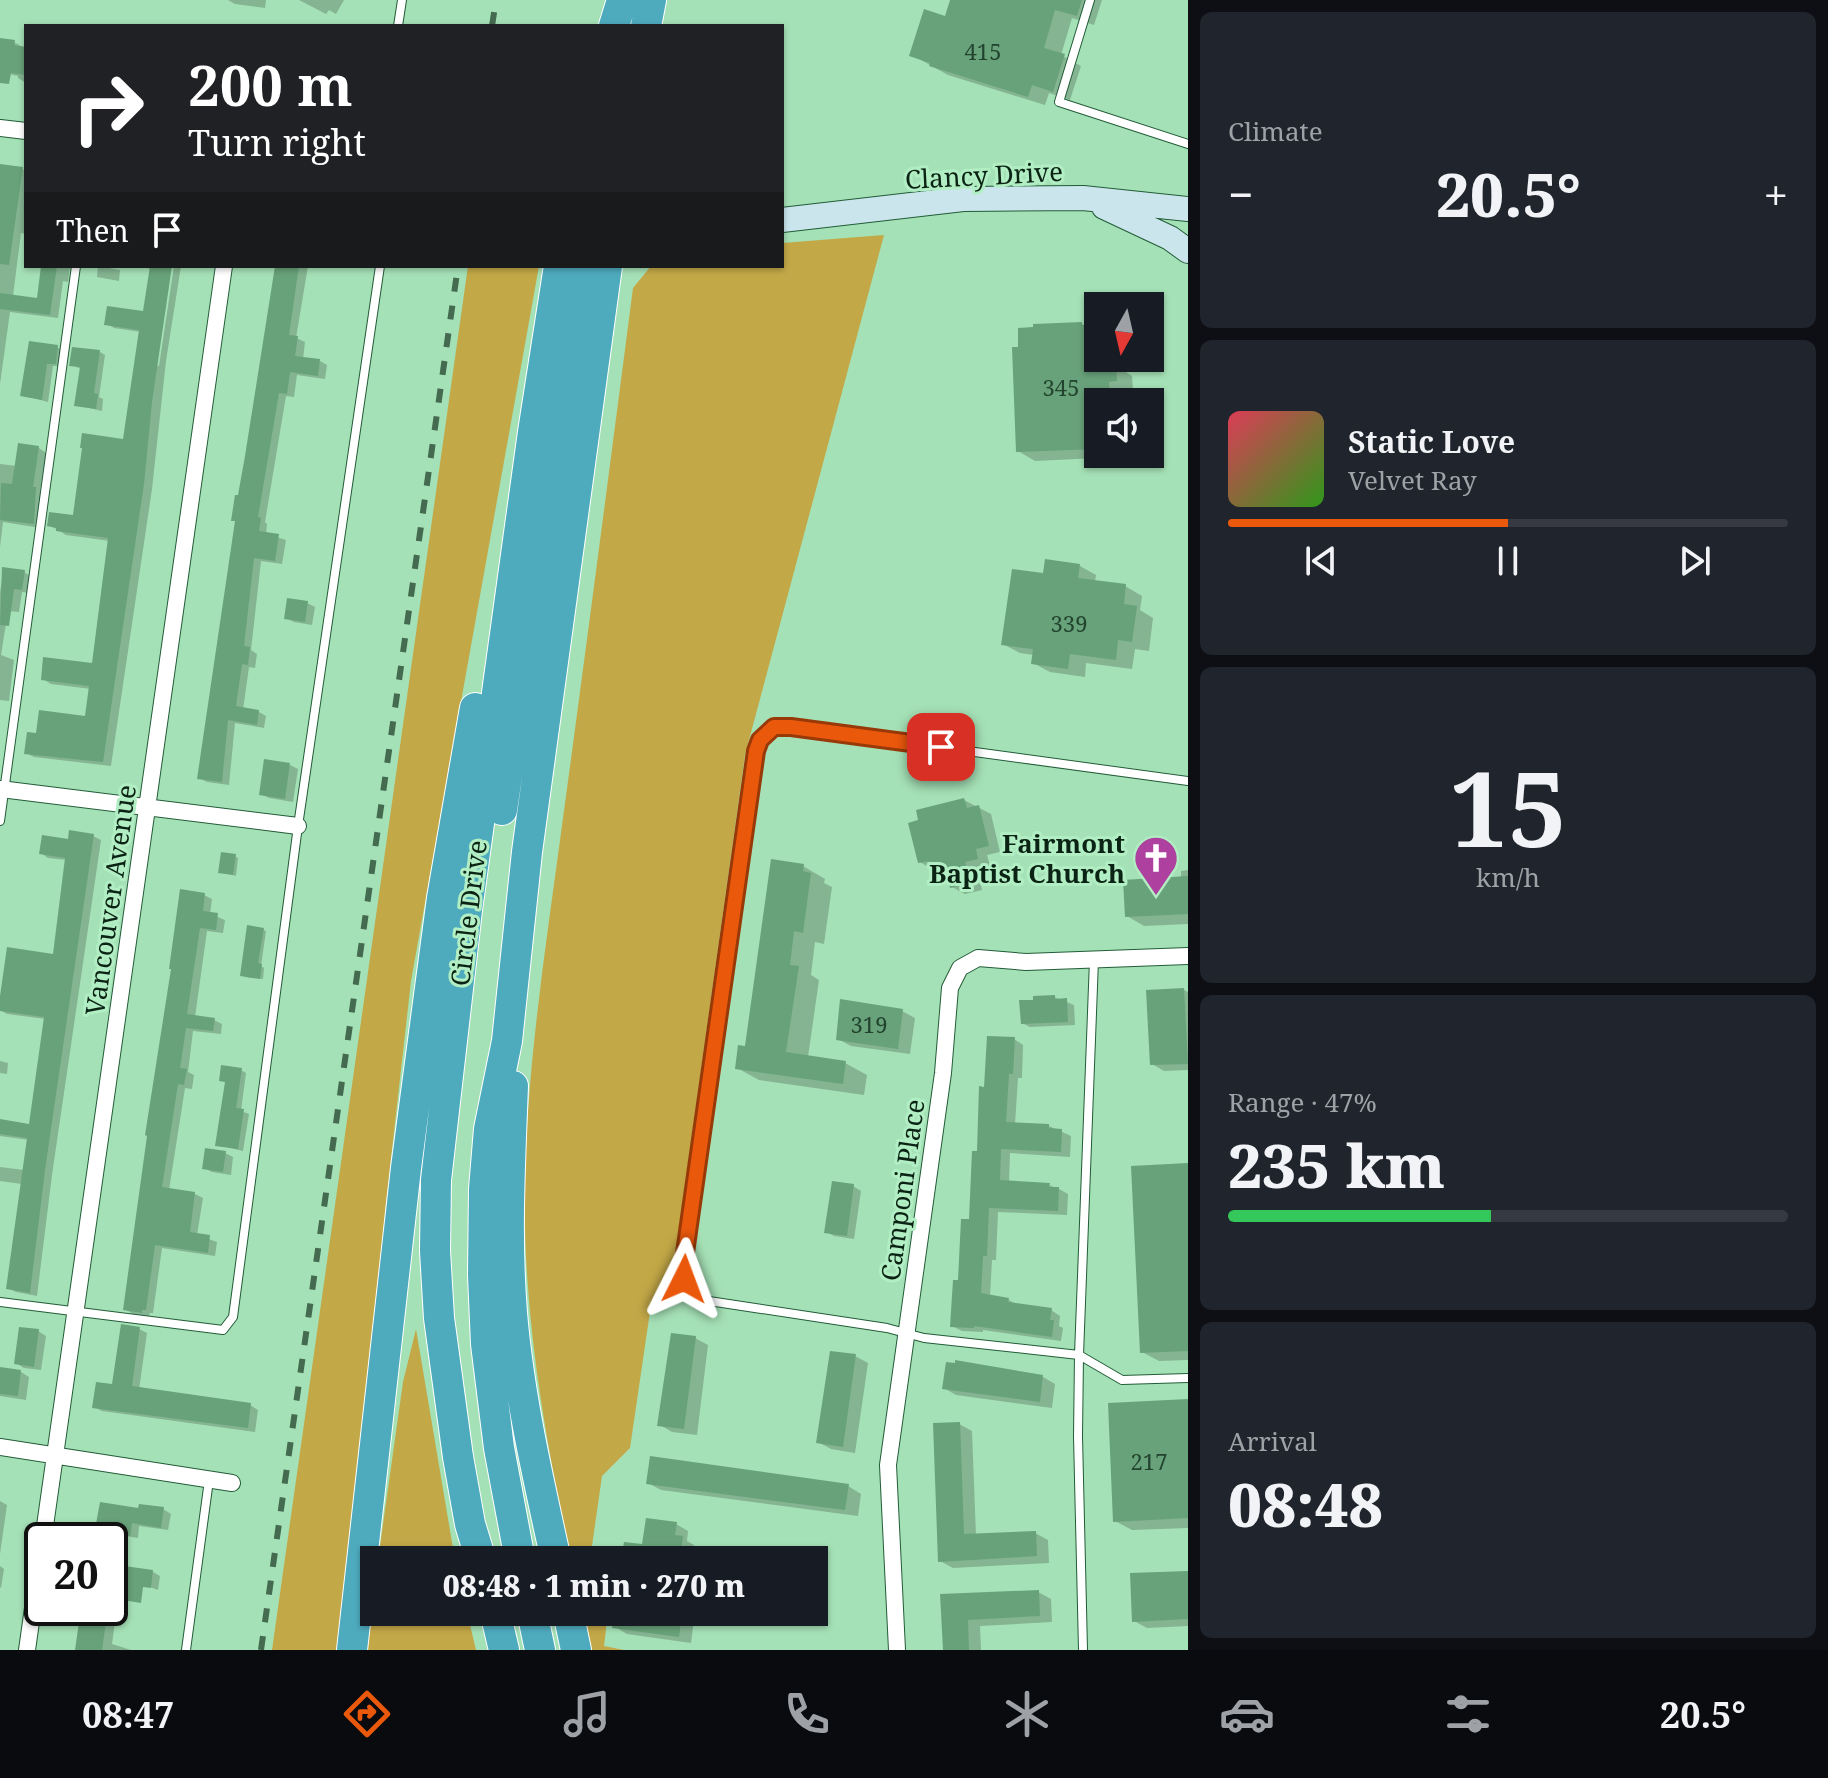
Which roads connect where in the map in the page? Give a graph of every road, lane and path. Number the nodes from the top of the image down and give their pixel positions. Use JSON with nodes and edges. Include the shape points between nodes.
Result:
{"nodes":[{"id":1,"x":402,"y":0,"type":"edge"},
{"id":2,"x":625,"y":0,"type":"edge"},
{"id":3,"x":651,"y":0,"type":"edge"},
{"id":4,"x":1090,"y":0,"type":"edge"},
{"id":5,"x":398,"y":24,"type":"edge"},
{"id":6,"x":615,"y":24,"type":"edge"},
{"id":7,"x":626,"y":24,"type":"edge"},
{"id":8,"x":646,"y":24,"type":"edge"},
{"id":9,"x":0,"y":128,"type":"edge"},
{"id":10,"x":24,"y":131,"type":"edge"},
{"id":11,"x":1188,"y":144,"type":"edge"},
{"id":12,"x":1083,"y":198,"type":"junction"},
{"id":13,"x":1188,"y":209,"type":"edge"},
{"id":14,"x":784,"y":220,"type":"edge"},
{"id":15,"x":1188,"y":251,"type":"edge"},
{"id":16,"x":76,"y":268,"type":"edge"},
{"id":17,"x":224,"y":268,"type":"edge"},
{"id":18,"x":380,"y":268,"type":"edge"},
{"id":19,"x":559,"y":268,"type":"edge"},
{"id":20,"x":583,"y":268,"type":"edge"},
{"id":21,"x":607,"y":268,"type":"edge"},
{"id":22,"x":626,"y":268,"type":"edge"},
{"id":23,"x":600,"y":316,"type":"junction"},
{"id":24,"x":533,"y":432,"type":"junction"},
{"id":25,"x":1188,"y":781,"type":"edge"},
{"id":26,"x":2,"y":790,"type":"edge"},
{"id":27,"x":147,"y":810,"type":"junction"},
{"id":28,"x":0,"y":821,"type":"edge"},
{"id":29,"x":298,"y":826,"type":"junction"},
{"id":30,"x":1188,"y":956,"type":"edge"},
{"id":31,"x":1094,"y":959,"type":"junction"},
{"id":32,"x":507,"y":1041,"type":"junction"},
{"id":33,"x":442,"y":1129,"type":"junction"},
{"id":34,"x":0,"y":1302,"type":"edge"},
{"id":35,"x":75,"y":1313,"type":"junction"},
{"id":36,"x":905,"y":1335,"type":"junction"},
{"id":37,"x":1079,"y":1355,"type":"junction"},
{"id":38,"x":1188,"y":1378,"type":"edge"},
{"id":39,"x":0,"y":1447,"type":"edge"},
{"id":40,"x":55,"y":1456,"type":"junction"},
{"id":41,"x":209,"y":1479,"type":"junction"},
{"id":42,"x":232,"y":1483,"type":"dead end"},
{"id":43,"x":45,"y":1522,"type":"edge"},
{"id":44,"x":477,"y":1546,"type":"edge"},
{"id":45,"x":517,"y":1546,"type":"edge"},
{"id":46,"x":553,"y":1546,"type":"edge"},
{"id":47,"x":30,"y":1626,"type":"edge"},
{"id":48,"x":498,"y":1626,"type":"edge"},
{"id":49,"x":535,"y":1626,"type":"edge"},
{"id":50,"x":571,"y":1626,"type":"edge"},
{"id":51,"x":27,"y":1650,"type":"edge"},
{"id":52,"x":186,"y":1650,"type":"edge"},
{"id":53,"x":352,"y":1650,"type":"edge"},
{"id":54,"x":504,"y":1650,"type":"edge"},
{"id":55,"x":540,"y":1650,"type":"edge"},
{"id":56,"x":576,"y":1650,"type":"edge"},
{"id":57,"x":897,"y":1650,"type":"edge"},
{"id":58,"x":1083,"y":1650,"type":"edge"}],
"edges":[{"from":1,"to":5,"type":"lane"},
{"from":2,"to":6,"type":"highway"},
{"from":2,"to":7,"type":"highway"},
{"from":3,"to":8,"type":"highway"},
{"from":4,"to":11,"type":"lane","via":[[1059,102]]},
{"from":9,"to":10,"type":"street"},
{"from":12,"to":13,"type":"street","name":"Clancy Drive"},
{"from":12,"to":14,"type":"street","name":"Clancy Drive","via":[[963,199]]},
{"from":12,"to":15,"type":"street","via":[[1150,227]]},
{"from":16,"to":26,"type":"lane"},
{"from":17,"to":27,"type":"street","name":"Vancouver Avenue"},
{"from":18,"to":29,"type":"lane"},
{"from":19,"to":24,"type":"highway","name":"Circle Drive"},
{"from":20,"to":33,"type":"highway","via":[[494,864]]},
{"from":21,"to":23,"type":"highway","name":"Circle Drive"},
{"from":22,"to":23,"type":"highway","via":[[611,287]]},
{"from":23,"to":32,"type":"highway","name":"Circle Drive","via":[[527,852]]},
{"from":24,"to":33,"type":"highway","name":"Circle Drive"},
{"from":24,"to":53,"type":"highway","via":[[497,585],[442,898]]},
{"from":25,"to":36,"type":"lane","via":[[791,727],[774,727],[760,740],[684,1279],[689,1290],[709,1301]]},
{"from":26,"to":27,"type":"street"},
{"from":26,"to":28,"type":"lane"},
{"from":27,"to":29,"type":"street"},
{"from":27,"to":35,"type":"street","name":"Vancouver Avenue"},
{"from":29,"to":35,"type":"lane","via":[[233,1317],[223,1330]]},
{"from":30,"to":31,"type":"street","name":"Camponi Place"},
{"from":31,"to":36,"type":"street","name":"Camponi Place","via":[[978,958],[954,977]]},
{"from":31,"to":37,"type":"lane"},
{"from":32,"to":45,"type":"highway","name":"Circle Drive","via":[[489,1129],[483,1275],[492,1405]]},
{"from":32,"to":46,"type":"highway","via":[[513,1084],[508,1221],[512,1312],[523,1402]]},
{"from":33,"to":44,"type":"highway","name":"Circle Drive","via":[[435,1223],[439,1318]]},
{"from":34,"to":35,"type":"lane"},
{"from":35,"to":40,"type":"street","name":"Vancouver Avenue"},
{"from":36,"to":37,"type":"lane"},
{"from":36,"to":57,"type":"street","name":"Camponi Place","via":[[888,1465]]},
{"from":37,"to":38,"type":"lane","via":[[1122,1380]]},
{"from":37,"to":58,"type":"lane"},
{"from":39,"to":40,"type":"street"},
{"from":40,"to":41,"type":"street"},
{"from":40,"to":43,"type":"street","name":"Vancouver Avenue"},
{"from":41,"to":42,"type":"street"},
{"from":41,"to":52,"type":"lane"},
{"from":47,"to":51,"type":"street","name":"Vancouver Avenue"},
{"from":48,"to":54,"type":"highway"},
{"from":49,"to":55,"type":"highway"},
{"from":50,"to":56,"type":"highway"}]}
